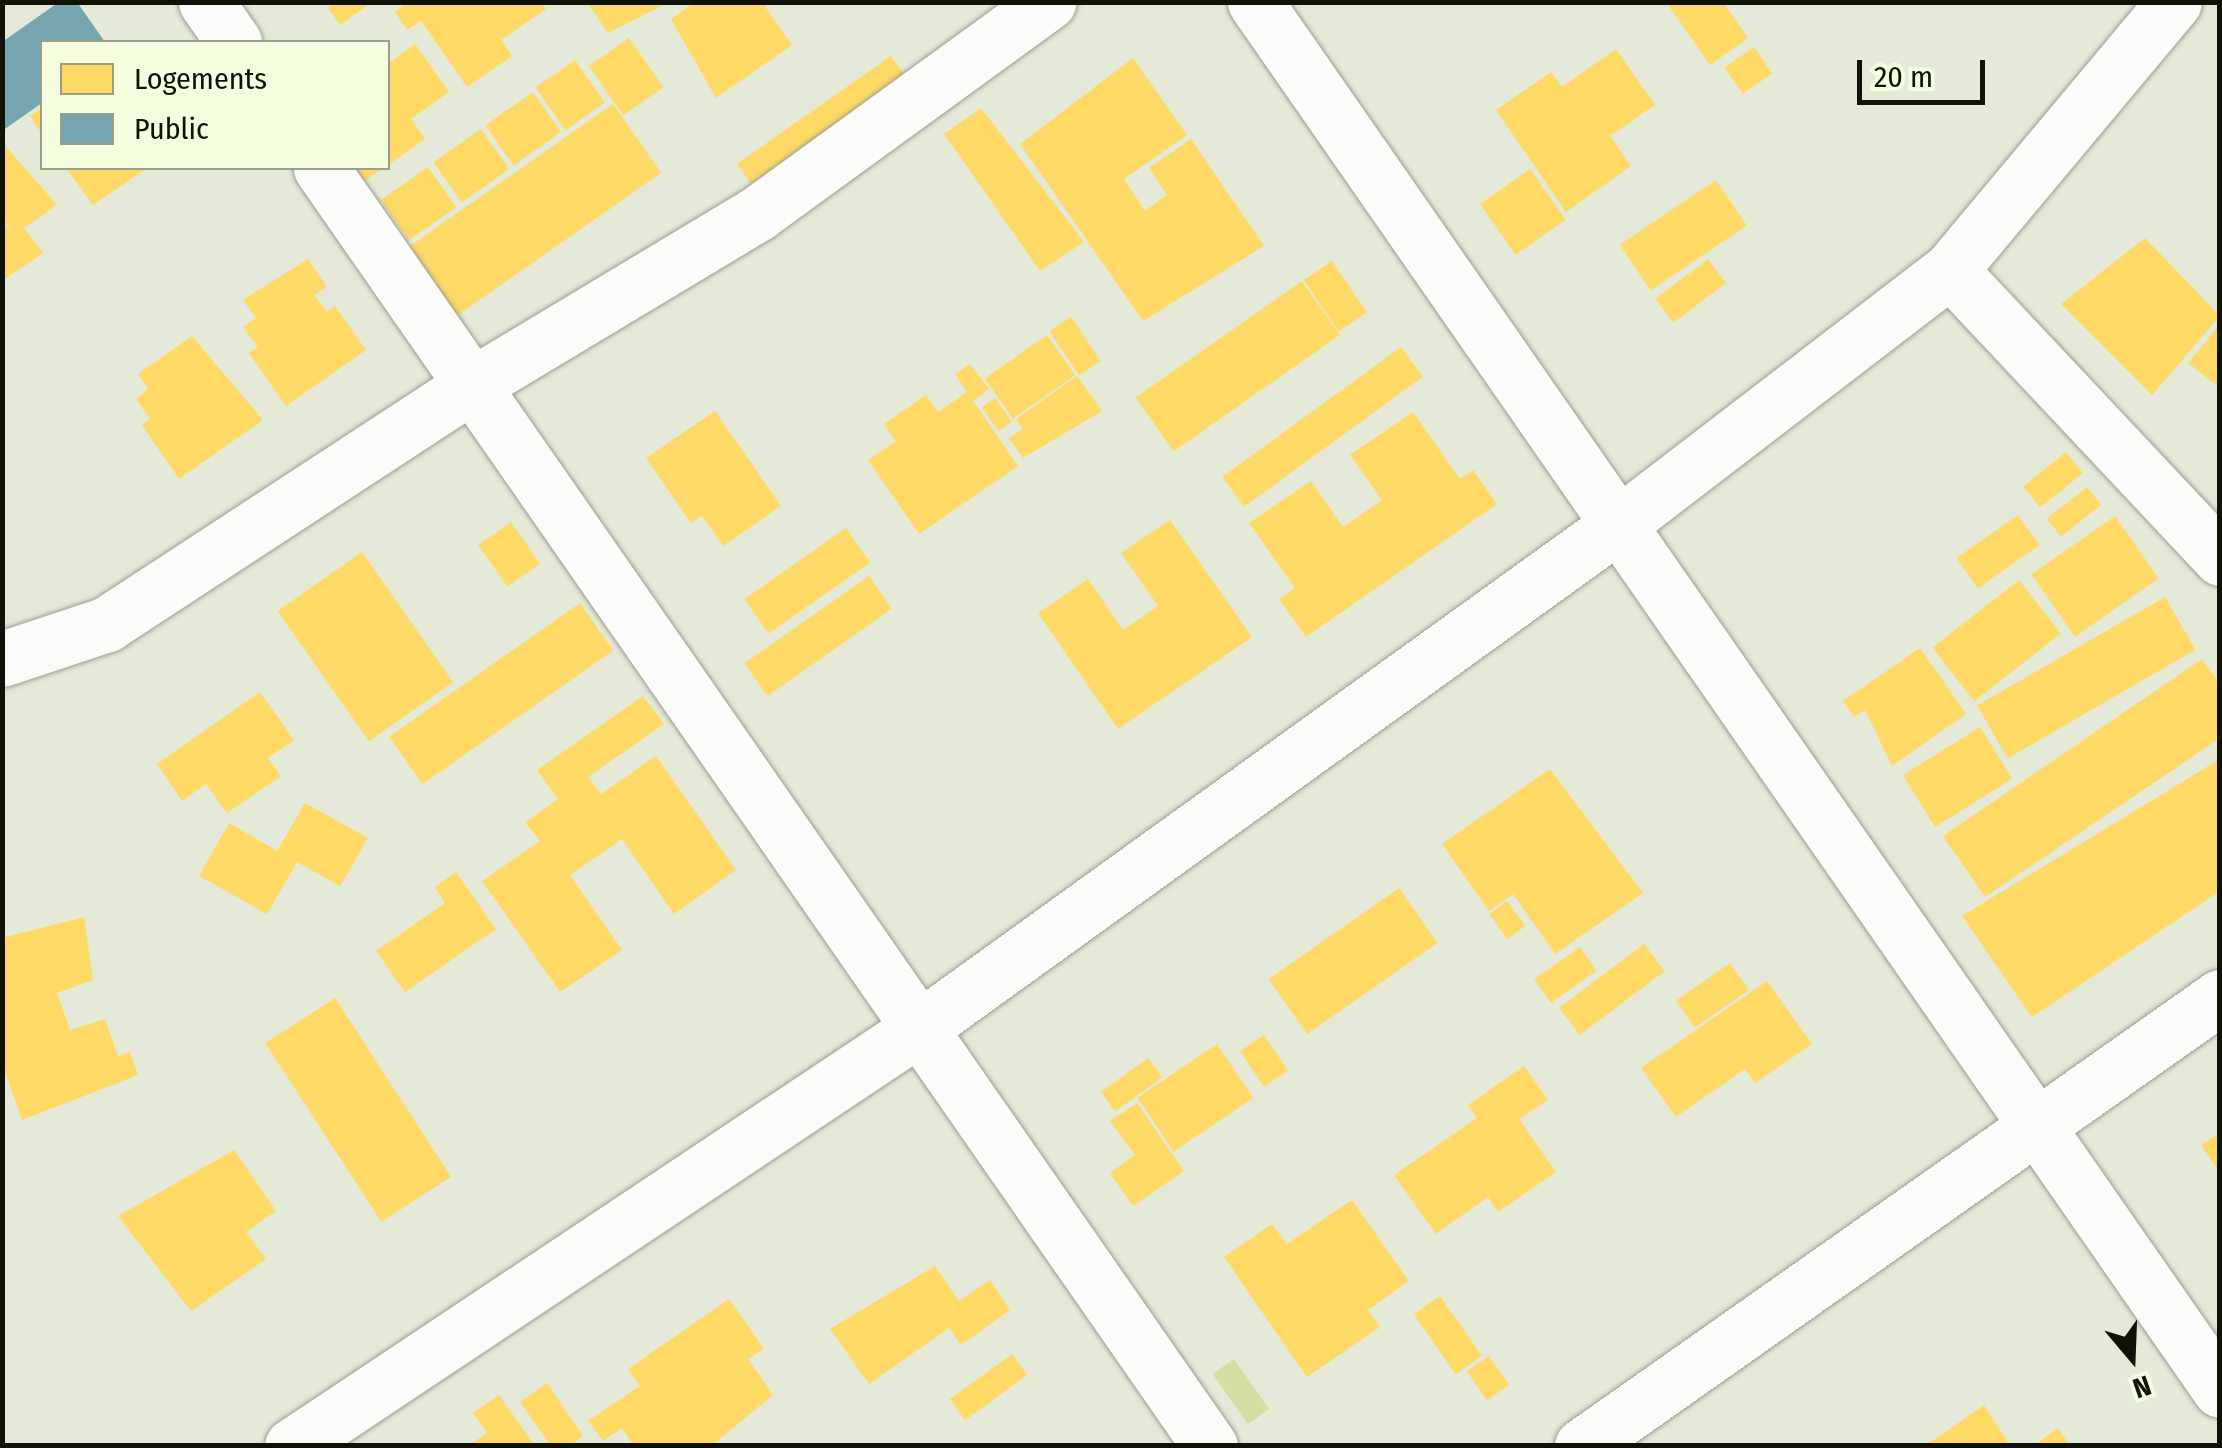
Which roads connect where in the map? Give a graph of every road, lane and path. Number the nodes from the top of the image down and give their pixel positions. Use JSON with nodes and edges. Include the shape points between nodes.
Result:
{"nodes":[{"id":1,"x":206,"y":2,"type":"edge"},
{"id":2,"x":1048,"y":2,"type":"edge"},
{"id":3,"x":1255,"y":2,"type":"edge"},
{"id":4,"x":2174,"y":2,"type":"edge"},
{"id":5,"x":233,"y":40,"type":"edge"},
{"id":6,"x":322,"y":170,"type":"edge"},
{"id":7,"x":1950,"y":270,"type":"junction"},
{"id":8,"x":472,"y":385,"type":"junction"},
{"id":9,"x":1616,"y":526,"type":"junction"},
{"id":10,"x":2220,"y":558,"type":"edge"},
{"id":11,"x":2,"y":659,"type":"edge"},
{"id":12,"x":2220,"y":998,"type":"edge"},
{"id":13,"x":921,"y":1027,"type":"junction"},
{"id":14,"x":2040,"y":1127,"type":"junction"},
{"id":15,"x":2220,"y":1390,"type":"edge"},
{"id":16,"x":292,"y":1446,"type":"edge"},
{"id":17,"x":1210,"y":1446,"type":"edge"},
{"id":18,"x":1582,"y":1446,"type":"edge"}],
"edges":[{"from":1,"to":5,"type":"street"},
{"from":2,"to":8,"type":"street","via":[[758,212]]},
{"from":3,"to":9,"type":"street"},
{"from":4,"to":7,"type":"street"},
{"from":6,"to":8,"type":"street"},
{"from":7,"to":9,"type":"street"},
{"from":7,"to":10,"type":"street"},
{"from":8,"to":11,"type":"street","via":[[107,624]]},
{"from":8,"to":13,"type":"street"},
{"from":9,"to":13,"type":"street"},
{"from":9,"to":14,"type":"street"},
{"from":12,"to":14,"type":"street"},
{"from":13,"to":16,"type":"street"},
{"from":13,"to":17,"type":"street"},
{"from":14,"to":15,"type":"street"},
{"from":14,"to":18,"type":"street"}]}
